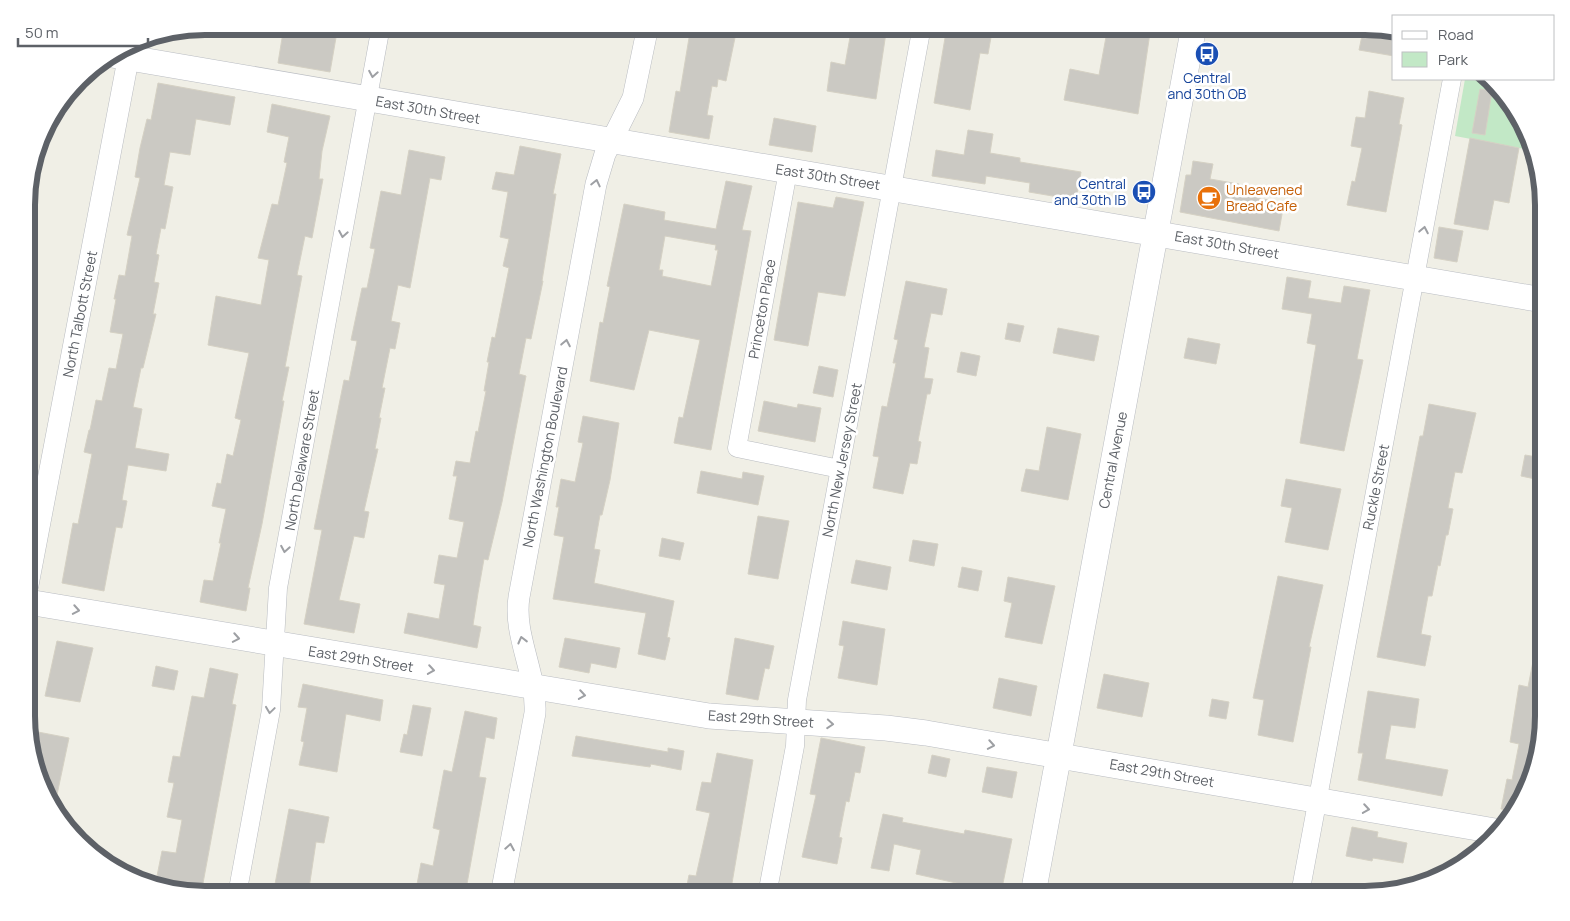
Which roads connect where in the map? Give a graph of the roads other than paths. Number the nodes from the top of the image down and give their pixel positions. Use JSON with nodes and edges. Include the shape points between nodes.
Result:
{"nodes":[{"id":1,"x":379,"y":35,"type":"edge"},
{"id":2,"x":646,"y":35,"type":"edge"},
{"id":3,"x":920,"y":35,"type":"edge"},
{"id":4,"x":1192,"y":35,"type":"edge"},
{"id":5,"x":130,"y":53,"type":"edge"},
{"id":6,"x":123,"y":56,"type":"edge"},
{"id":7,"x":1452,"y":80,"type":"edge"},
{"id":8,"x":368,"y":99,"type":"junction"},
{"id":9,"x":611,"y":142,"type":"junction"},
{"id":10,"x":788,"y":170,"type":"junction"},
{"id":11,"x":892,"y":188,"type":"junction"},
{"id":12,"x":1156,"y":232,"type":"junction"},
{"id":13,"x":1415,"y":278,"type":"junction"},
{"id":14,"x":1535,"y":299,"type":"edge"},
{"id":15,"x":840,"y":469,"type":"junction"},
{"id":16,"x":35,"y":546,"type":"edge"},
{"id":17,"x":35,"y":603,"type":"edge"},
{"id":18,"x":274,"y":645,"type":"junction"},
{"id":19,"x":534,"y":688,"type":"junction"},
{"id":20,"x":796,"y":723,"type":"junction"},
{"id":21,"x":1058,"y":756,"type":"junction"},
{"id":22,"x":1318,"y":801,"type":"junction"},
{"id":23,"x":1491,"y":829,"type":"edge"},
{"id":24,"x":239,"y":886,"type":"edge"},
{"id":25,"x":503,"y":886,"type":"edge"},
{"id":26,"x":769,"y":886,"type":"edge"},
{"id":27,"x":1034,"y":886,"type":"edge"},
{"id":28,"x":1302,"y":886,"type":"edge"}],
"edges":[{"from":1,"to":8,"type":"street","name":"North Delaware Street","one_way":true},
{"from":2,"to":9,"type":"street","name":"North Washington Boulevard","via":[[633,98]]},
{"from":3,"to":11,"type":"street","name":"North New Jersey Street"},
{"from":4,"to":12,"type":"main road","name":"Central Avenue"},
{"from":5,"to":8,"type":"main road","name":"East 30th Street"},
{"from":6,"to":16,"type":"street","name":"North Talbott Street"},
{"from":13,"to":7,"type":"street","name":"Ruckle Street","one_way":true},
{"from":8,"to":9,"type":"main road","name":"East 30th Street"},
{"from":8,"to":18,"type":"street","name":"North Delaware Street","one_way":true,"via":[[278,588]]},
{"from":9,"to":10,"type":"main road","name":"East 30th Street"},
{"from":19,"to":9,"type":"street","name":"North Washington Boulevard","one_way":true,"via":[[519,628],[518,602],[596,184]]},
{"from":10,"to":11,"type":"main road","name":"East 30th Street"},
{"from":10,"to":15,"type":"street","name":"Princeton Place","via":[[737,448]]},
{"from":11,"to":12,"type":"main road","name":"East 30th Street"},
{"from":11,"to":15,"type":"street","name":"North New Jersey Street"},
{"from":12,"to":13,"type":"main road","name":"East 30th Street"},
{"from":12,"to":21,"type":"main road","name":"Central Avenue"},
{"from":13,"to":14,"type":"main road","name":"East 30th Street"},
{"from":13,"to":22,"type":"street","name":"Ruckle Street"},
{"from":15,"to":20,"type":"street","name":"North New Jersey Street","via":[[797,700]]},
{"from":17,"to":18,"type":"main road","name":"East 29th Street","one_way":true},
{"from":18,"to":19,"type":"main road","name":"East 29th Street","one_way":true},
{"from":18,"to":24,"type":"street","name":"North Delaware Street","one_way":true,"via":[[271,710]]},
{"from":19,"to":20,"type":"main road","name":"East 29th Street","one_way":true,"via":[[709,716]]},
{"from":25,"to":19,"type":"street","name":"North Washington Boulevard","one_way":true,"via":[[534,718]]},
{"from":20,"to":21,"type":"main road","name":"East 29th Street","one_way":true,"via":[[886,728]]},
{"from":20,"to":26,"type":"street","name":"North New Jersey Street","via":[[795,746]]},
{"from":21,"to":22,"type":"main road","name":"East 29th Street"},
{"from":21,"to":27,"type":"main road","name":"Central Avenue"},
{"from":22,"to":23,"type":"main road","name":"East 29th Street","one_way":true},
{"from":22,"to":28,"type":"street","name":"Ruckle Street"}]}
